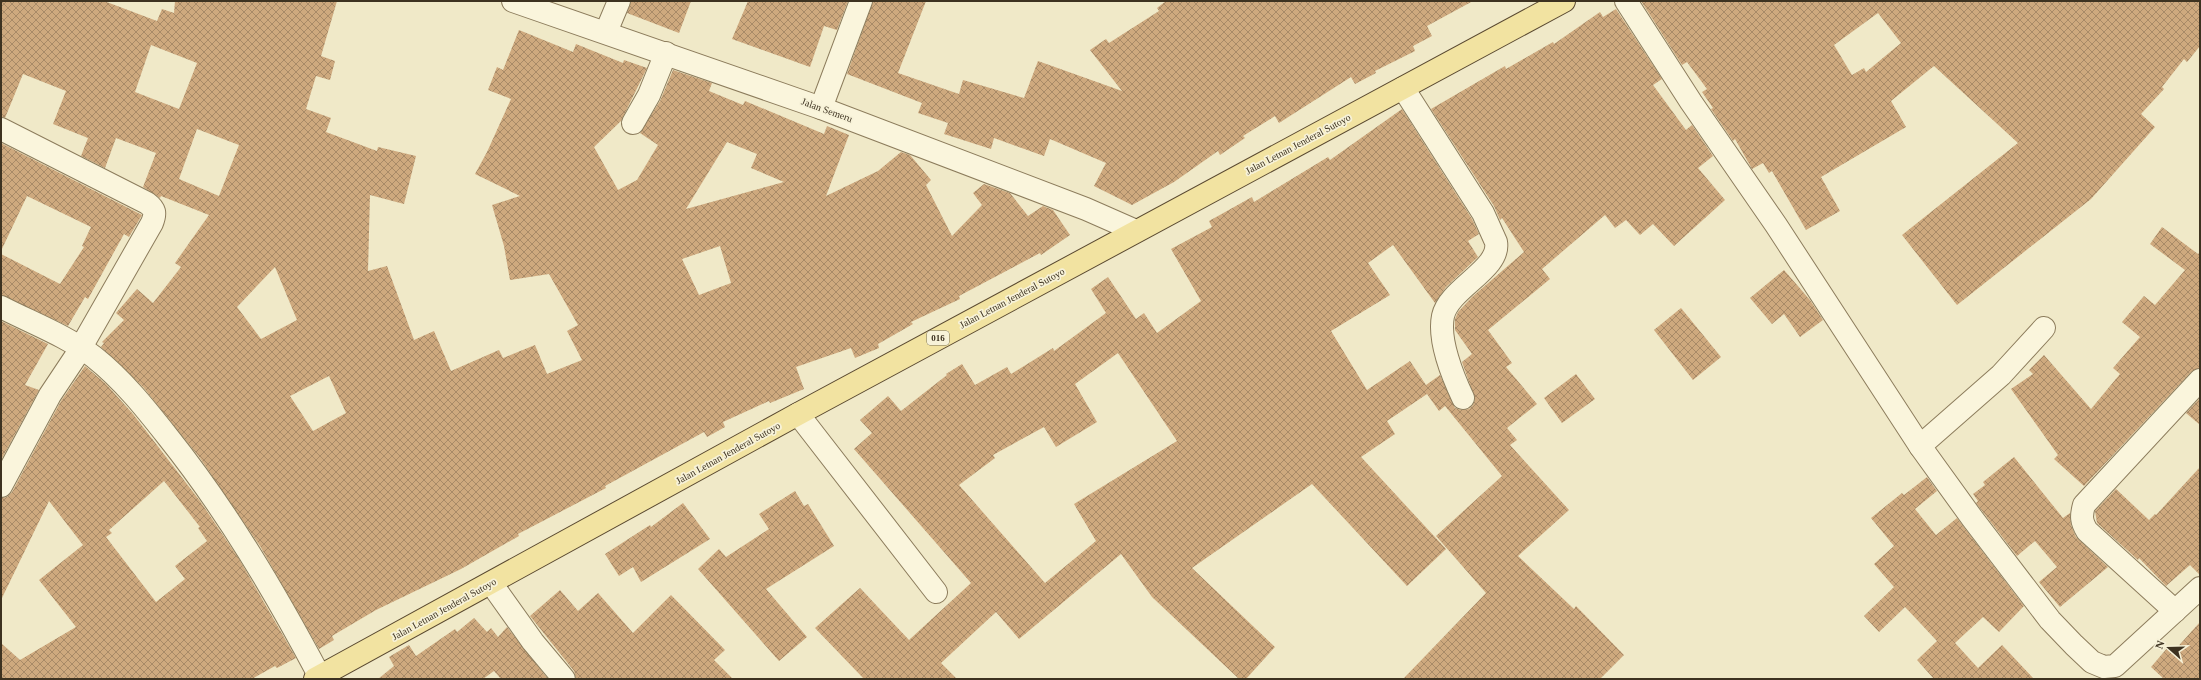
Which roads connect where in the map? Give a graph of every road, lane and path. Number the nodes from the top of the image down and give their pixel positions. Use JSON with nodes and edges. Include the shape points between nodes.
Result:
{"nodes":[{"id":1,"x":513,"y":1,"type":"edge"},
{"id":2,"x":619,"y":1,"type":"edge"},
{"id":3,"x":861,"y":1,"type":"edge"},
{"id":4,"x":1564,"y":1,"type":"edge"},
{"id":5,"x":1626,"y":1,"type":"edge"},
{"id":6,"x":606,"y":32,"type":"junction"},
{"id":7,"x":666,"y":53,"type":"junction"},
{"id":8,"x":1402,"y":88,"type":"junction"},
{"id":9,"x":821,"y":108,"type":"junction"},
{"id":10,"x":633,"y":123,"type":"dead end"},
{"id":11,"x":1,"y":129,"type":"edge"},
{"id":12,"x":1136,"y":231,"type":"junction"},
{"id":13,"x":1,"y":307,"type":"edge"},
{"id":14,"x":2044,"y":328,"type":"dead end"},
{"id":15,"x":80,"y":347,"type":"junction"},
{"id":16,"x":2200,"y":380,"type":"edge"},
{"id":17,"x":1463,"y":398,"type":"dead end"},
{"id":18,"x":798,"y":414,"type":"junction"},
{"id":19,"x":1920,"y":446,"type":"junction"},
{"id":20,"x":1,"y":486,"type":"edge"},
{"id":21,"x":491,"y":583,"type":"junction"},
{"id":22,"x":2200,"y":588,"type":"edge"},
{"id":23,"x":936,"y":592,"type":"dead end"},
{"id":24,"x":2175,"y":611,"type":"junction"},
{"id":25,"x":317,"y":678,"type":"edge"},
{"id":26,"x":564,"y":679,"type":"edge"}],
"edges":[{"from":1,"to":6,"type":"street","name":"Jalan Semeru"},
{"from":2,"to":6,"type":"street"},
{"from":3,"to":9,"type":"street"},
{"from":4,"to":8,"type":"main road","name":"Jalan Letnan Jenderal Sutoyo","number":"016"},
{"from":5,"to":19,"type":"street"},
{"from":6,"to":7,"type":"street","name":"Jalan Semeru"},
{"from":7,"to":9,"type":"street","name":"Jalan Semeru"},
{"from":7,"to":10,"type":"street","via":[[649,95]]},
{"from":8,"to":12,"type":"main road","name":"Jalan Letnan Jenderal Sutoyo","number":"016"},
{"from":8,"to":17,"type":"street","via":[[1483,213],[1497,247],[1492,260],[1449,302],[1442,318],[1447,354]]},
{"from":9,"to":12,"type":"street","name":"Jalan Semeru","via":[[1086,209]]},
{"from":11,"to":15,"type":"street","via":[[147,203],[154,209],[152,223]]},
{"from":12,"to":18,"type":"main road","name":"Jalan Letnan Jenderal Sutoyo","number":"016"},
{"from":13,"to":15,"type":"street"},
{"from":14,"to":19,"type":"street","via":[[2001,375]]},
{"from":15,"to":20,"type":"street","via":[[46,402]]},
{"from":15,"to":25,"type":"street","via":[[133,395],[199,476],[270,585]]},
{"from":16,"to":24,"type":"street","via":[[2088,501],[2081,515],[2082,524],[2087,531]]},
{"from":18,"to":21,"type":"main road","name":"Jalan Letnan Jenderal Sutoyo","number":"016"},
{"from":18,"to":23,"type":"street"},
{"from":19,"to":24,"type":"street","via":[[2050,620],[2092,662],[2104,667],[2115,666]]},
{"from":21,"to":25,"type":"main road","name":"Jalan Letnan Jenderal Sutoyo","number":"016"},
{"from":21,"to":26,"type":"street","via":[[533,642]]},
{"from":22,"to":24,"type":"street"}]}
